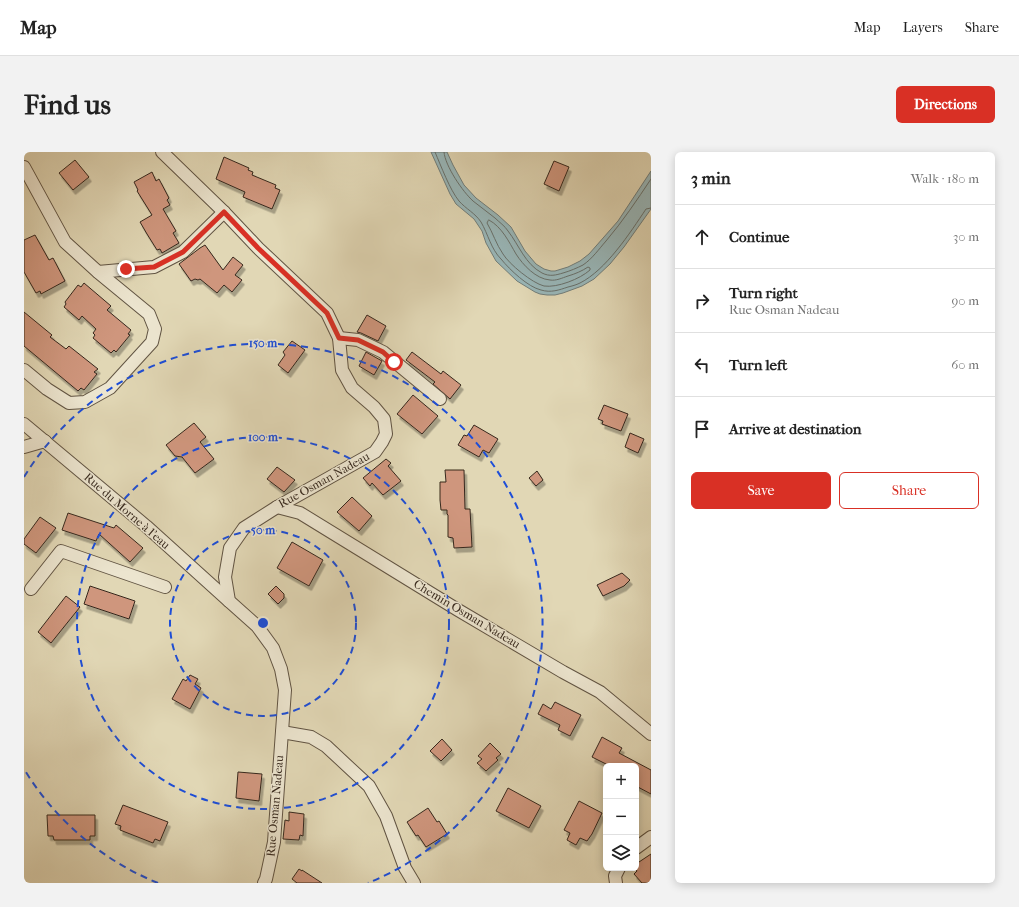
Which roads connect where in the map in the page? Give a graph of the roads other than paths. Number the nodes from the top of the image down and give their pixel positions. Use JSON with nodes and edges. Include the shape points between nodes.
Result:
{"nodes":[{"id":1,"x":162,"y":152,"type":"edge"},
{"id":2,"x":24,"y":167,"type":"edge"},
{"id":3,"x":224,"y":212,"type":"junction"},
{"id":4,"x":98,"y":272,"type":"junction"},
{"id":5,"x":339,"y":338,"type":"junction"},
{"id":6,"x":24,"y":370,"type":"edge"},
{"id":7,"x":440,"y":398,"type":"dead end"},
{"id":8,"x":24,"y":424,"type":"edge"},
{"id":9,"x":45,"y":441,"type":"junction"},
{"id":10,"x":24,"y":447,"type":"edge"},
{"id":11,"x":277,"y":507,"type":"junction"},
{"id":12,"x":165,"y":587,"type":"dead end"},
{"id":13,"x":31,"y":589,"type":"dead end"},
{"id":14,"x":229,"y":601,"type":"junction"},
{"id":15,"x":282,"y":732,"type":"junction"},
{"id":16,"x":651,"y":734,"type":"edge"},
{"id":17,"x":651,"y":837,"type":"edge"},
{"id":18,"x":639,"y":846,"type":"edge"},
{"id":19,"x":617,"y":871,"type":"edge"},
{"id":20,"x":264,"y":883,"type":"edge"},
{"id":21,"x":414,"y":883,"type":"edge"},
{"id":22,"x":616,"y":883,"type":"edge"}],
"edges":[{"from":1,"to":3,"type":"street","name":"Rue Osman Nadeau"},
{"from":2,"to":4,"type":"street","via":[[65,242]]},
{"from":3,"to":4,"type":"street","via":[[183,252],[154,267]]},
{"from":3,"to":5,"type":"street","name":"Rue Osman Nadeau","via":[[327,313]]},
{"from":4,"to":6,"type":"street","via":[[149,314],[155,330],[152,342],[110,388],[85,402],[68,403]]},
{"from":5,"to":7,"type":"street","via":[[358,340],[383,352]]},
{"from":5,"to":11,"type":"street","name":"Rue Osman Nadeau","via":[[342,370],[352,388],[384,419],[386,434],[375,452]]},
{"from":8,"to":9,"type":"street","name":"Rue du Morne à l'eau"},
{"from":9,"to":10,"type":"street"},
{"from":9,"to":14,"type":"street","name":"Rue du Morne à l'eau","via":[[146,526]]},
{"from":11,"to":14,"type":"street","name":"Rue Osman Nadeau","via":[[244,528],[230,548],[225,577]]},
{"from":11,"to":16,"type":"street","name":"Chemin Osman Nadeau","via":[[300,513],[471,618],[600,692]]},
{"from":12,"to":13,"type":"street","via":[[61,551]]},
{"from":14,"to":15,"type":"street","name":"Rue Osman Nadeau","via":[[257,626],[273,648],[285,690]]},
{"from":15,"to":20,"type":"street","name":"Rue Osman Nadeau","via":[[274,842]]},
{"from":15,"to":21,"type":"street","via":[[311,737],[326,746],[369,786],[386,816],[405,868]]},
{"from":17,"to":18,"type":"street"},
{"from":19,"to":22,"type":"street"}]}
